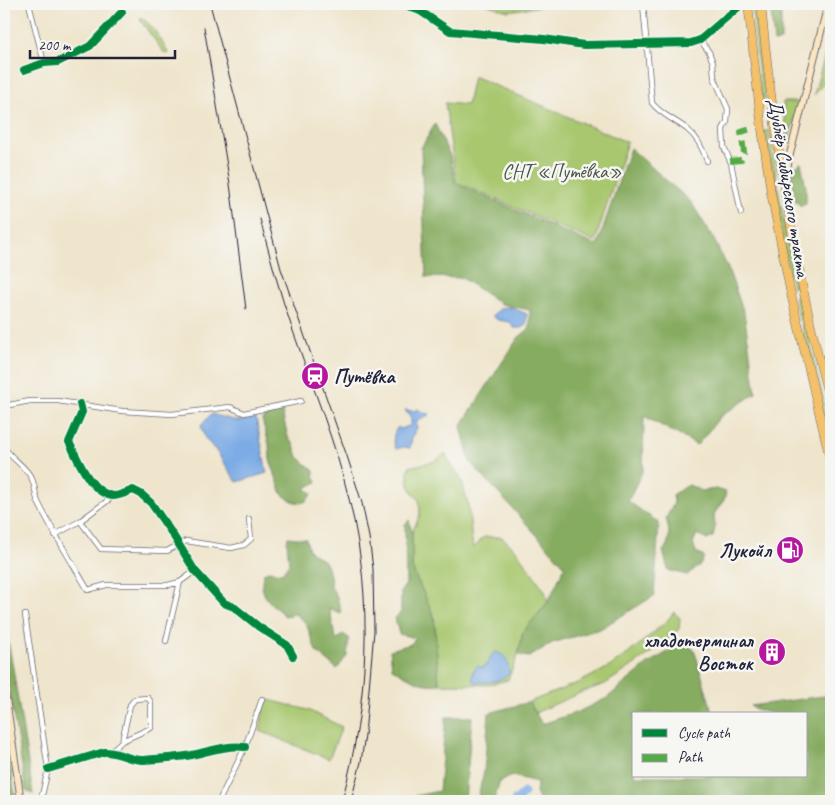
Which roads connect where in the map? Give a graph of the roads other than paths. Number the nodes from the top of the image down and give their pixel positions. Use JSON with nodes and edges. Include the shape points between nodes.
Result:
{"nodes":[{"id":1,"x":29,"y":4,"type":"edge"},
{"id":2,"x":402,"y":4,"type":"edge"},
{"id":3,"x":643,"y":4,"type":"edge"},
{"id":4,"x":742,"y":4,"type":"edge"},
{"id":5,"x":748,"y":4,"type":"edge"},
{"id":6,"x":761,"y":4,"type":"edge"},
{"id":7,"x":828,"y":4,"type":"edge"},
{"id":8,"x":122,"y":12,"type":"dead end"},
{"id":9,"x":702,"y":38,"type":"junction"},
{"id":10,"x":648,"y":44,"type":"junction"},
{"id":11,"x":44,"y":63,"type":"junction"},
{"id":12,"x":24,"y":70,"type":"dead end"},
{"id":13,"x":707,"y":161,"type":"dead end"},
{"id":14,"x":784,"y":190,"type":"junction"},
{"id":15,"x":740,"y":214,"type":"dead end"},
{"id":16,"x":301,"y":401,"type":"dead end"},
{"id":17,"x":80,"y":404,"type":"junction"},
{"id":18,"x":4,"y":406,"type":"edge"},
{"id":19,"x":831,"y":406,"type":"edge"},
{"id":20,"x":4,"y":447,"type":"edge"},
{"id":21,"x":831,"y":463,"type":"edge"},
{"id":22,"x":114,"y":496,"type":"junction"},
{"id":23,"x":249,"y":519,"type":"dead end"},
{"id":24,"x":80,"y":522,"type":"junction"},
{"id":25,"x":55,"y":535,"type":"junction"},
{"id":26,"x":179,"y":545,"type":"junction"},
{"id":27,"x":195,"y":571,"type":"junction"},
{"id":28,"x":180,"y":582,"type":"junction"},
{"id":29,"x":25,"y":615,"type":"dead end"},
{"id":30,"x":166,"y":641,"type":"dead end"},
{"id":31,"x":293,"y":656,"type":"dead end"},
{"id":32,"x":4,"y":685,"type":"edge"},
{"id":33,"x":262,"y":700,"type":"dead end"},
{"id":34,"x":122,"y":741,"type":"junction"},
{"id":35,"x":245,"y":747,"type":"junction"},
{"id":36,"x":110,"y":752,"type":"junction"},
{"id":37,"x":48,"y":769,"type":"junction"},
{"id":38,"x":21,"y":799,"type":"edge"},
{"id":39,"x":41,"y":800,"type":"junction"},
{"id":40,"x":47,"y":801,"type":"edge"},
{"id":41,"x":219,"y":801,"type":"edge"}],
"edges":[{"from":1,"to":11,"type":"street"},
{"from":2,"to":10,"type":"street","via":[[420,11],[450,31],[584,45]]},
{"from":3,"to":10,"type":"street"},
{"from":4,"to":9,"type":"street"},
{"from":5,"to":21,"type":"main road","name":"Дублёр Сибирского тракта","via":[[771,193]]},
{"from":6,"to":14,"type":"main road","name":"Дублёр Сибирского тракта"},
{"from":7,"to":14,"type":"main road","via":[[789,158]]},
{"from":8,"to":11,"type":"street","via":[[90,46],[58,62]]},
{"from":9,"to":10,"type":"street","via":[[691,43]]},
{"from":9,"to":15,"type":"street","via":[[728,109],[728,122],[723,129],[724,146],[734,175]]},
{"from":10,"to":13,"type":"street","via":[[652,103],[698,140]]},
{"from":11,"to":12,"type":"street"},
{"from":14,"to":19,"type":"main road","name":"Дублёр Сибирского тракта","via":[[801,283]]},
{"from":16,"to":17,"type":"street","via":[[244,413],[230,407],[172,414]]},
{"from":17,"to":18,"type":"street","via":[[30,401]]},
{"from":17,"to":22,"type":"street","via":[[82,412],[69,442],[86,476],[98,490]]},
{"from":20,"to":25,"type":"street","via":[[32,479],[37,499]]},
{"from":22,"to":24,"type":"street"},
{"from":22,"to":26,"type":"street","via":[[133,490],[142,494],[164,520]]},
{"from":23,"to":26,"type":"street","via":[[251,539],[244,545],[231,548],[186,542]]},
{"from":24,"to":25,"type":"street"},
{"from":24,"to":26,"type":"street","via":[[101,549],[167,551]]},
{"from":25,"to":28,"type":"street","via":[[88,590],[106,585]]},
{"from":26,"to":27,"type":"street"},
{"from":27,"to":28,"type":"street"},
{"from":27,"to":31,"type":"street","via":[[224,603],[287,645]]},
{"from":28,"to":30,"type":"street"},
{"from":29,"to":37,"type":"street"},
{"from":32,"to":38,"type":"main road"},
{"from":33,"to":35,"type":"street"},
{"from":34,"to":34,"type":"street","via":[[131,703],[135,699],[148,698],[151,702],[151,728]]},
{"from":34,"to":36,"type":"street"},
{"from":35,"to":36,"type":"street","via":[[224,746],[183,756],[141,760]]},
{"from":35,"to":41,"type":"street"},
{"from":36,"to":37,"type":"street","via":[[93,754]]},
{"from":37,"to":39,"type":"street"},
{"from":38,"to":39,"type":"street"},
{"from":39,"to":40,"type":"street"}]}
